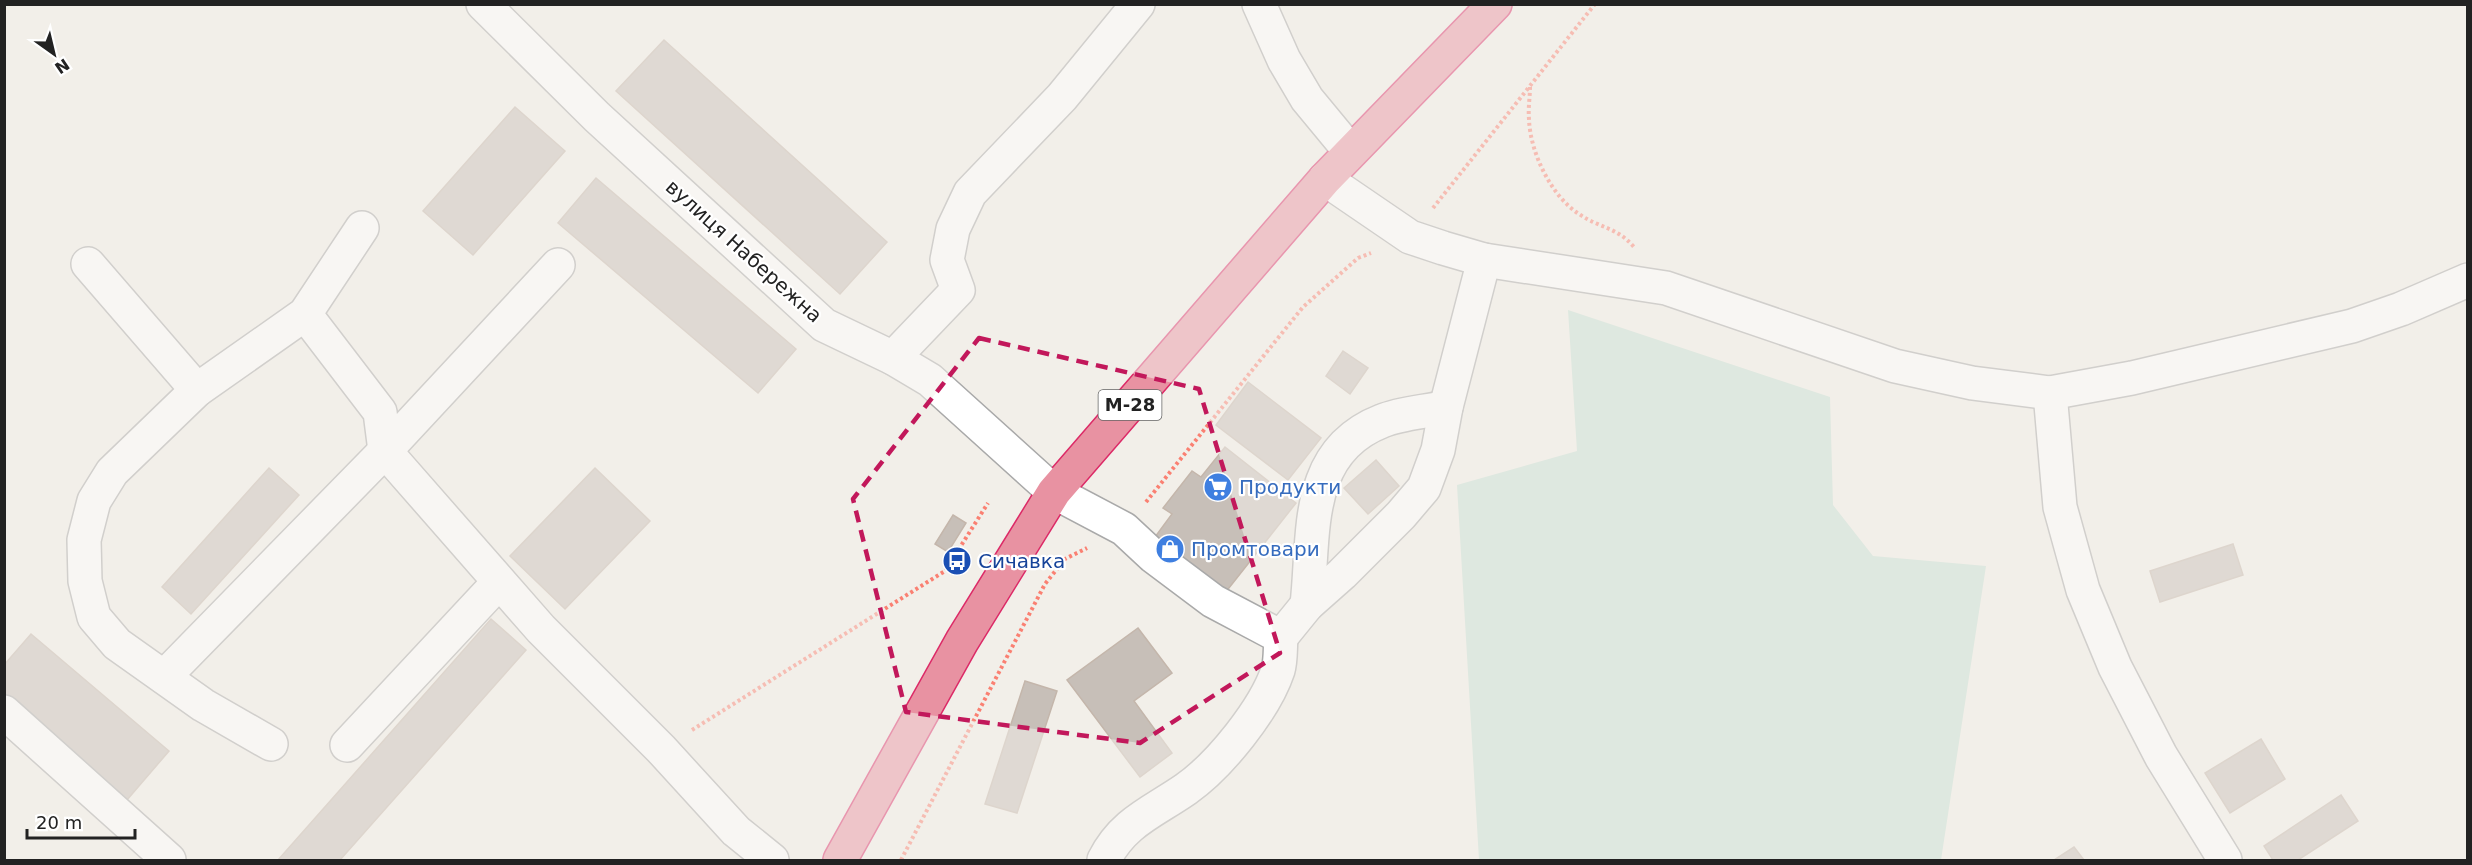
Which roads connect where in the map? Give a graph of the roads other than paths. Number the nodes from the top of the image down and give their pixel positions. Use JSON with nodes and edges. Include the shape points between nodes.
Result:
{"nodes":[{"id":1,"x":483,"y":4,"type":"edge"},
{"id":2,"x":1138,"y":4,"type":"edge"},
{"id":3,"x":1259,"y":4,"type":"edge"},
{"id":4,"x":1495,"y":4,"type":"edge"},
{"id":5,"x":1350,"y":151,"type":"junction"},
{"id":6,"x":1325,"y":179,"type":"junction"},
{"id":7,"x":362,"y":228,"type":"dead end"},
{"id":8,"x":1484,"y":260,"type":"junction"},
{"id":9,"x":88,"y":264,"type":"dead end"},
{"id":10,"x":558,"y":265,"type":"dead end"},
{"id":11,"x":2468,"y":280,"type":"edge"},
{"id":12,"x":305,"y":314,"type":"junction"},
{"id":13,"x":892,"y":358,"type":"junction"},
{"id":14,"x":197,"y":390,"type":"junction"},
{"id":15,"x":2050,"y":393,"type":"junction"},
{"id":16,"x":1446,"y":407,"type":"junction"},
{"id":17,"x":385,"y":451,"type":"junction"},
{"id":18,"x":1054,"y":492,"type":"junction"},
{"id":19,"x":499,"y":582,"type":"junction"},
{"id":20,"x":1307,"y":606,"type":"junction"},
{"id":21,"x":1281,"y":638,"type":"junction"},
{"id":22,"x":164,"y":677,"type":"junction"},
{"id":23,"x":4,"y":712,"type":"edge"},
{"id":24,"x":271,"y":744,"type":"dead end"},
{"id":25,"x":347,"y":745,"type":"dead end"},
{"id":26,"x":169,"y":861,"type":"edge"},
{"id":27,"x":772,"y":861,"type":"edge"},
{"id":28,"x":840,"y":861,"type":"edge"},
{"id":29,"x":1104,"y":861,"type":"edge"},
{"id":30,"x":2225,"y":861,"type":"edge"}],
"edges":[{"from":1,"to":13,"type":"street","name":"вулиця Набережна","via":[[597,117],[824,325]]},
{"from":2,"to":13,"type":"street","via":[[1062,97],[970,193],[953,229],[947,260],[958,290]]},
{"from":3,"to":5,"type":"street","via":[[1307,99]]},
{"from":4,"to":5,"type":"highway","number":"М-28"},
{"from":5,"to":6,"type":"highway","number":"М-28"},
{"from":6,"to":8,"type":"street","via":[[1410,237]]},
{"from":6,"to":18,"type":"highway","number":"М-28"},
{"from":7,"to":12,"type":"street"},
{"from":8,"to":15,"type":"street","via":[[1666,288],[1894,366],[1972,383]]},
{"from":8,"to":16,"type":"street"},
{"from":9,"to":14,"type":"street"},
{"from":10,"to":17,"type":"street"},
{"from":11,"to":15,"type":"street","via":[[2352,326],[2132,378]]},
{"from":12,"to":14,"type":"street"},
{"from":12,"to":17,"type":"street","via":[[380,412]]},
{"from":13,"to":18,"type":"street","name":"вулиця Набережна","via":[[930,380]]},
{"from":14,"to":22,"type":"street","via":[[112,472],[94,501],[84,540],[85,581],[94,617],[117,644]]},
{"from":15,"to":30,"type":"street","via":[[2060,507],[2083,590],[2115,667],[2161,756]]},
{"from":16,"to":20,"type":"street","via":[[1438,450],[1424,488]]},
{"from":16,"to":20,"type":"street","via":[[1382,421],[1348,441],[1330,462],[1318,493]]},
{"from":17,"to":19,"type":"street"},
{"from":17,"to":22,"type":"street"},
{"from":18,"to":21,"type":"street","name":"вулиця Набережна","via":[[1124,529],[1213,601]]},
{"from":18,"to":28,"type":"highway","number":"М-28","via":[[962,642]]},
{"from":19,"to":25,"type":"street"},
{"from":19,"to":27,"type":"street","via":[[736,831]]},
{"from":20,"to":21,"type":"street"},
{"from":21,"to":29,"type":"street","via":[[1279,668],[1265,698],[1224,754],[1187,788],[1138,818],[1110,848]]},
{"from":22,"to":24,"type":"street","via":[[203,705]]},
{"from":23,"to":26,"type":"street"}]}
